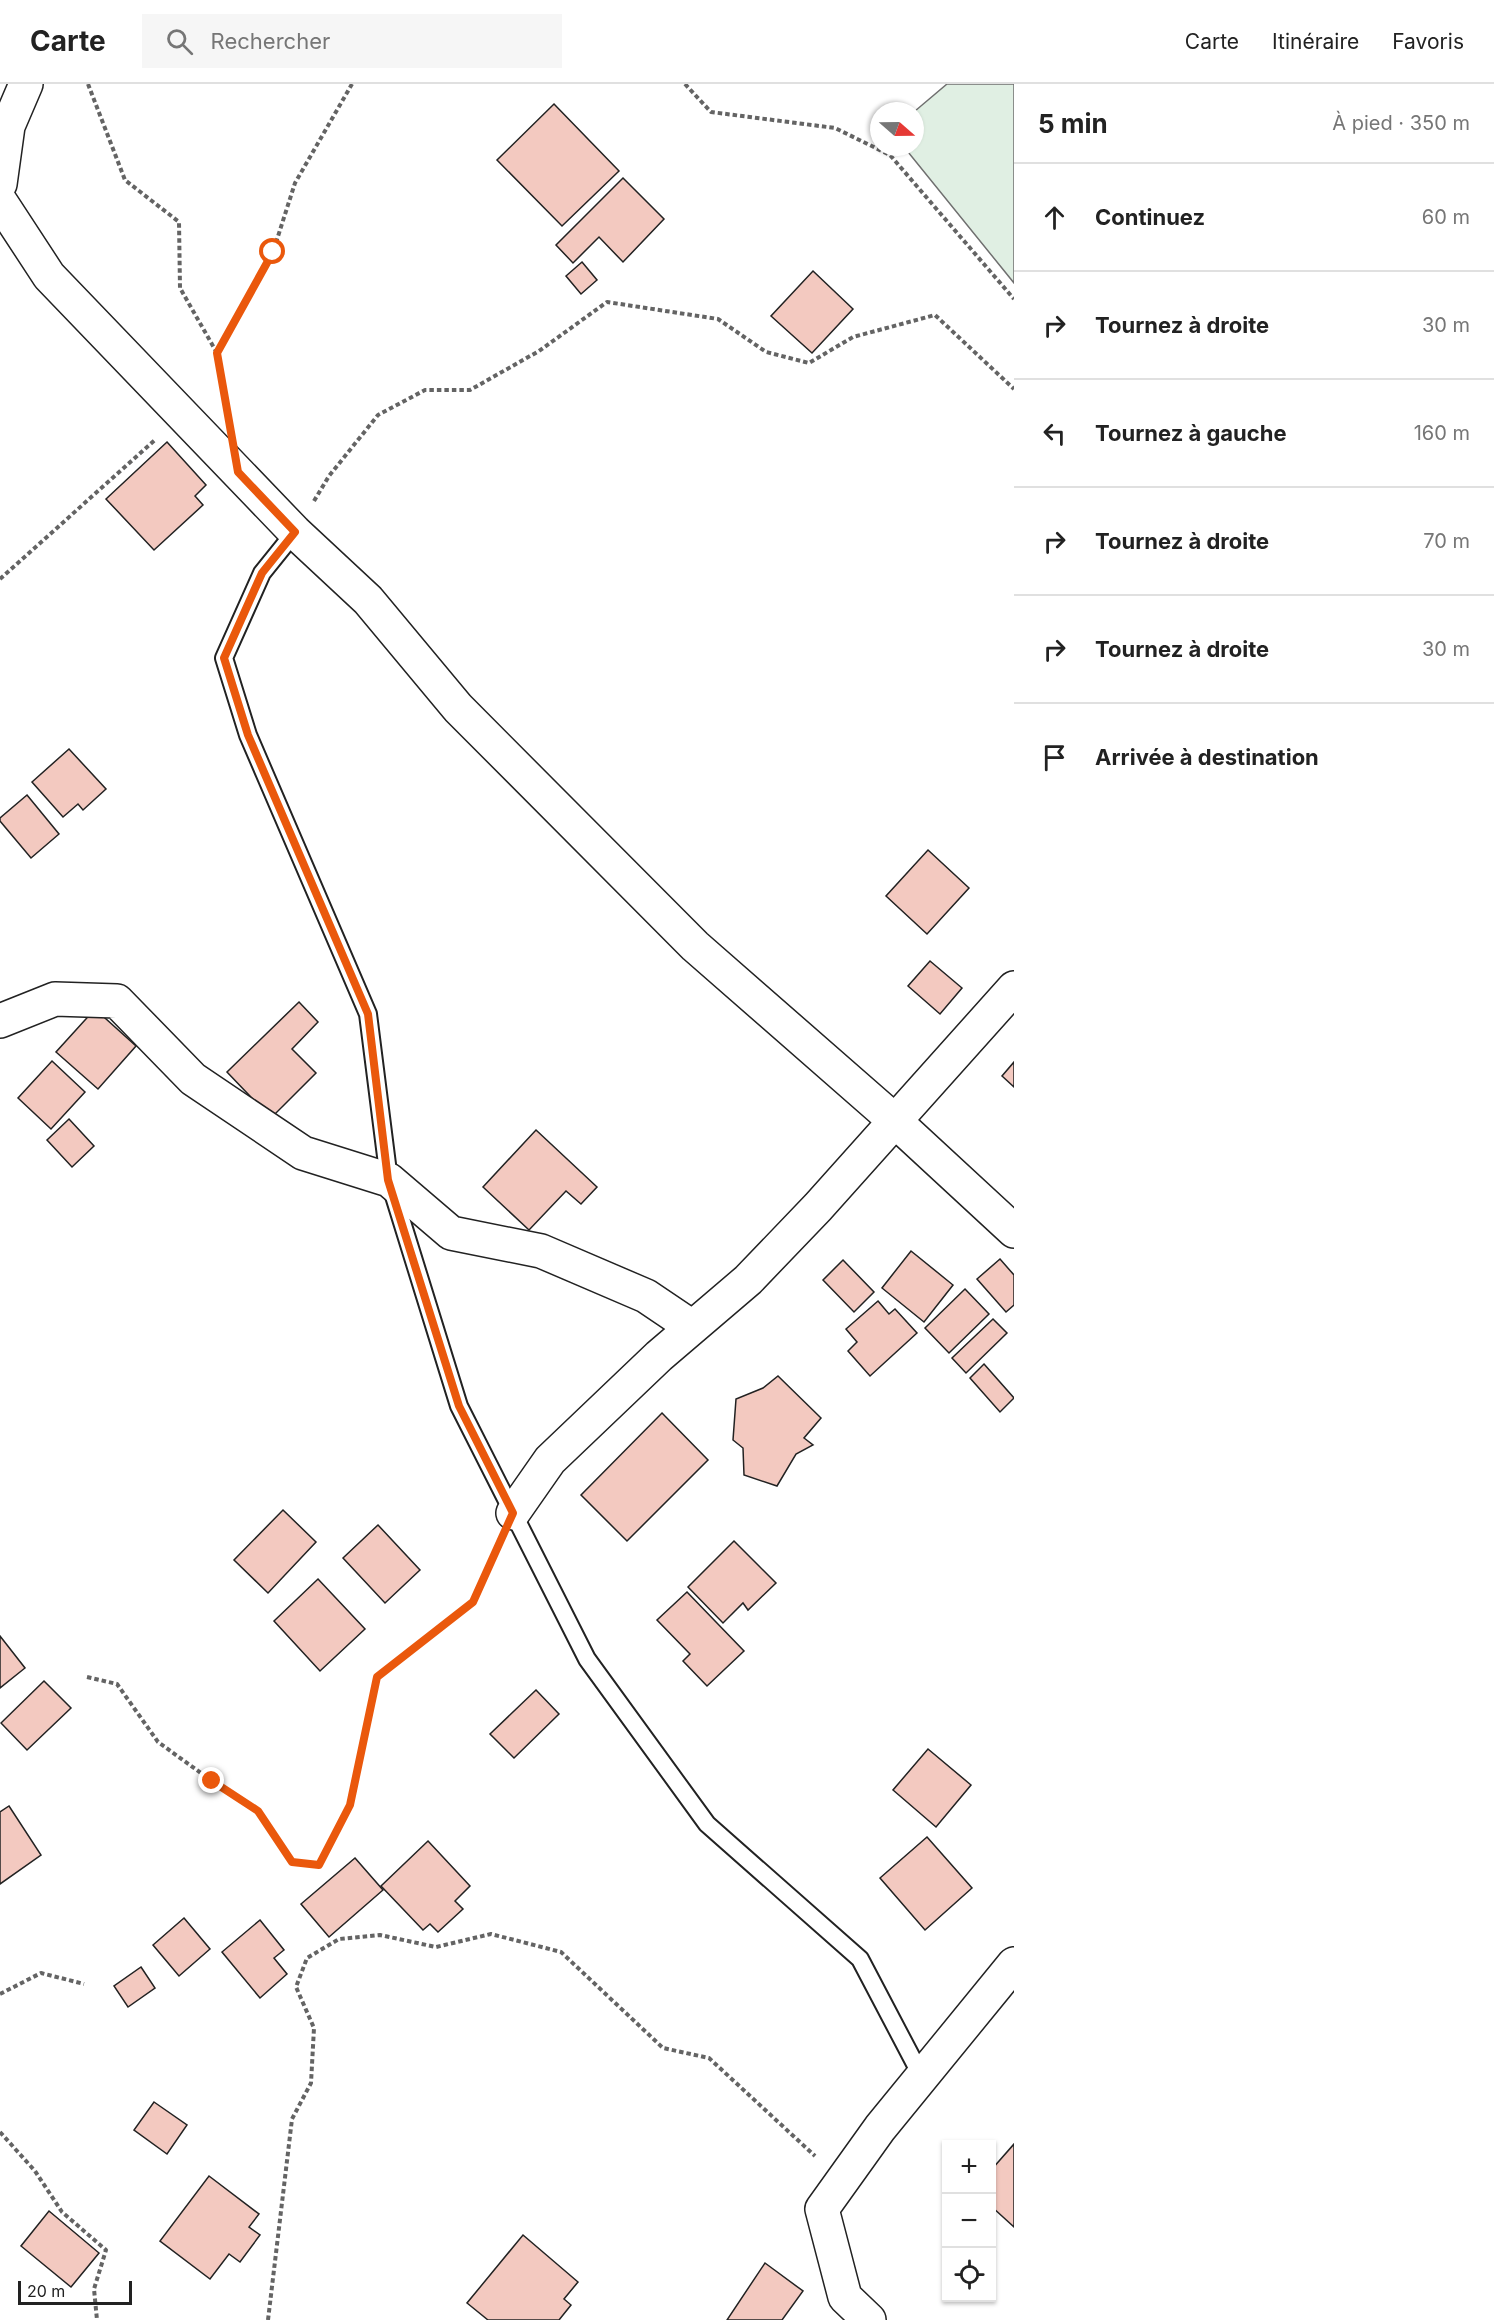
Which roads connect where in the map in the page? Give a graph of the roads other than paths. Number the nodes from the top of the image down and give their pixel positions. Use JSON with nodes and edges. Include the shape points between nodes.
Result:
{"nodes":[{"id":1,"x":26,"y":84,"type":"edge"},
{"id":2,"x":0,"y":184,"type":"edge"},
{"id":3,"x":0,"y":201,"type":"edge"},
{"id":4,"x":295,"y":532,"type":"junction"},
{"id":5,"x":1014,"y":988,"type":"edge"},
{"id":6,"x":0,"y":1021,"type":"edge"},
{"id":7,"x":895,"y":1122,"type":"junction"},
{"id":8,"x":388,"y":1180,"type":"junction"},
{"id":9,"x":1014,"y":1232,"type":"edge"},
{"id":10,"x":692,"y":1327,"type":"junction"},
{"id":11,"x":513,"y":1513,"type":"junction"},
{"id":12,"x":1014,"y":1964,"type":"edge"},
{"id":13,"x":922,"y":2077,"type":"junction"},
{"id":14,"x":869,"y":2320,"type":"edge"}],
"edges":[{"from":1,"to":2,"type":"street","via":[[8,126]]},
{"from":3,"to":4,"type":"street","via":[[49,276]]},
{"from":4,"to":7,"type":"street","via":[[368,600],[458,708],[695,946]]},
{"from":4,"to":8,"type":"lane","via":[[262,573],[224,658],[248,735],[368,1014]]},
{"from":5,"to":7,"type":"street"},
{"from":6,"to":8,"type":"street","via":[[55,999],[117,1001],[193,1079],[303,1153]]},
{"from":7,"to":9,"type":"street"},
{"from":7,"to":10,"type":"street","via":[[748,1280]]},
{"from":8,"to":10,"type":"street","via":[[451,1233],[541,1251],[646,1296]]},
{"from":8,"to":11,"type":"lane","via":[[459,1406]]},
{"from":10,"to":11,"type":"street","via":[[550,1460]]},
{"from":11,"to":13,"type":"lane","via":[[594,1669],[707,1824],[860,1959]]},
{"from":12,"to":13,"type":"street"},
{"from":13,"to":14,"type":"street","via":[[822,2210],[845,2297]]}]}
